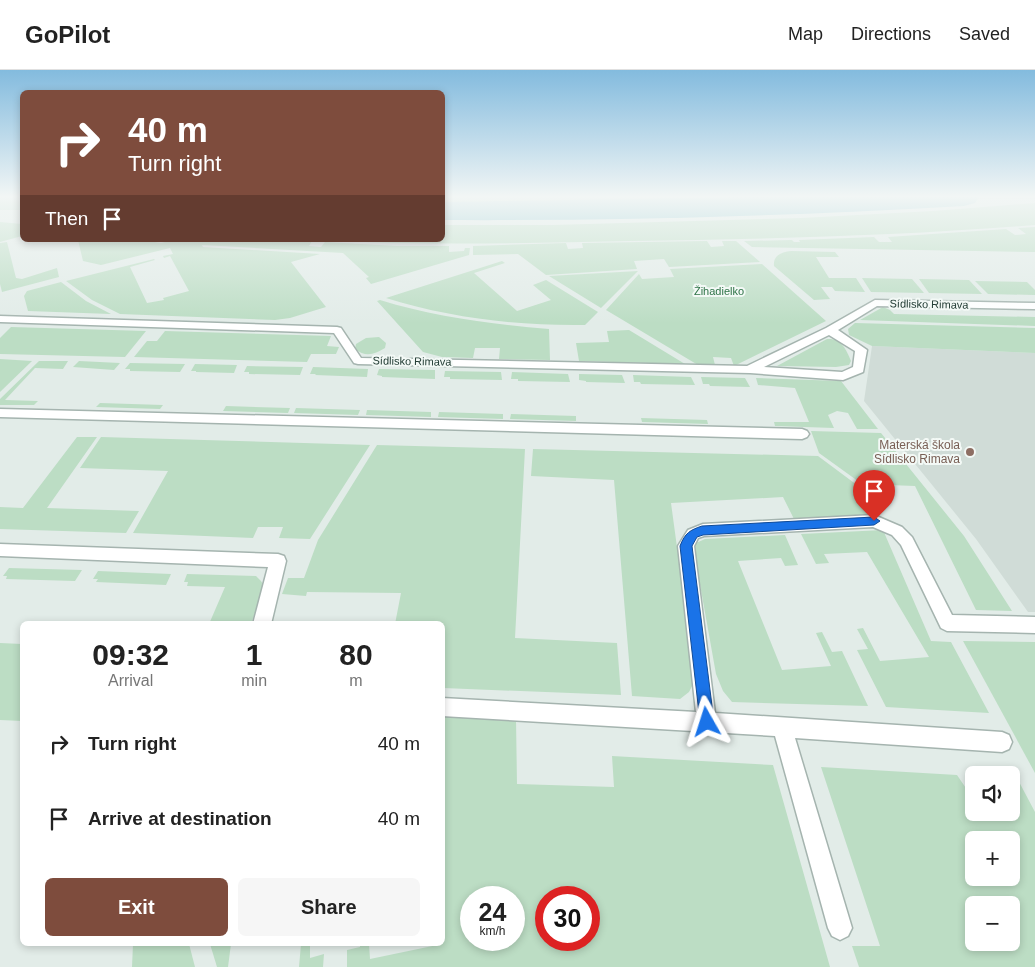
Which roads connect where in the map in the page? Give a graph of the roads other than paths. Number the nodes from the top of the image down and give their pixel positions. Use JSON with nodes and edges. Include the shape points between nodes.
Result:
{"nodes":[{"id":1,"x":1035,"y":306,"type":"edge"},
{"id":2,"x":0,"y":319,"type":"edge"},
{"id":3,"x":830,"y":330,"type":"junction"},
{"id":4,"x":749,"y":370,"type":"junction"},
{"id":5,"x":0,"y":413,"type":"edge"},
{"id":6,"x":802,"y":434,"type":"dead end"},
{"id":7,"x":0,"y":550,"type":"edge"},
{"id":8,"x":263,"y":621,"type":"edge"},
{"id":9,"x":1035,"y":625,"type":"edge"},
{"id":10,"x":445,"y":706,"type":"edge"},
{"id":11,"x":707,"y":722,"type":"junction"},
{"id":12,"x":782,"y":728,"type":"junction"},
{"id":13,"x":1002,"y":742,"type":"dead end"},
{"id":14,"x":840,"y":928,"type":"dead end"}],
"edges":[{"from":1,"to":3,"type":"street","name":"Sídlisko Rimava","via":[[875,303]]},
{"from":2,"to":4,"type":"street","name":"Sídlisko Rimava","via":[[337,330],[358,361]]},
{"from":3,"to":4,"type":"street","name":"Sídlisko Rimava"},
{"from":3,"to":4,"type":"street","name":"Sídlisko Rimava","via":[[861,350],[859,369],[844,376]]},
{"from":5,"to":6,"type":"street"},
{"from":7,"to":8,"type":"street","via":[[278,561]]},
{"from":9,"to":11,"type":"street","via":[[947,623],[907,541],[897,531],[874,521],[702,530],[693,534],[686,546]]},
{"from":10,"to":11,"type":"street"},
{"from":11,"to":12,"type":"street"},
{"from":12,"to":13,"type":"street"},
{"from":12,"to":14,"type":"street"}]}
